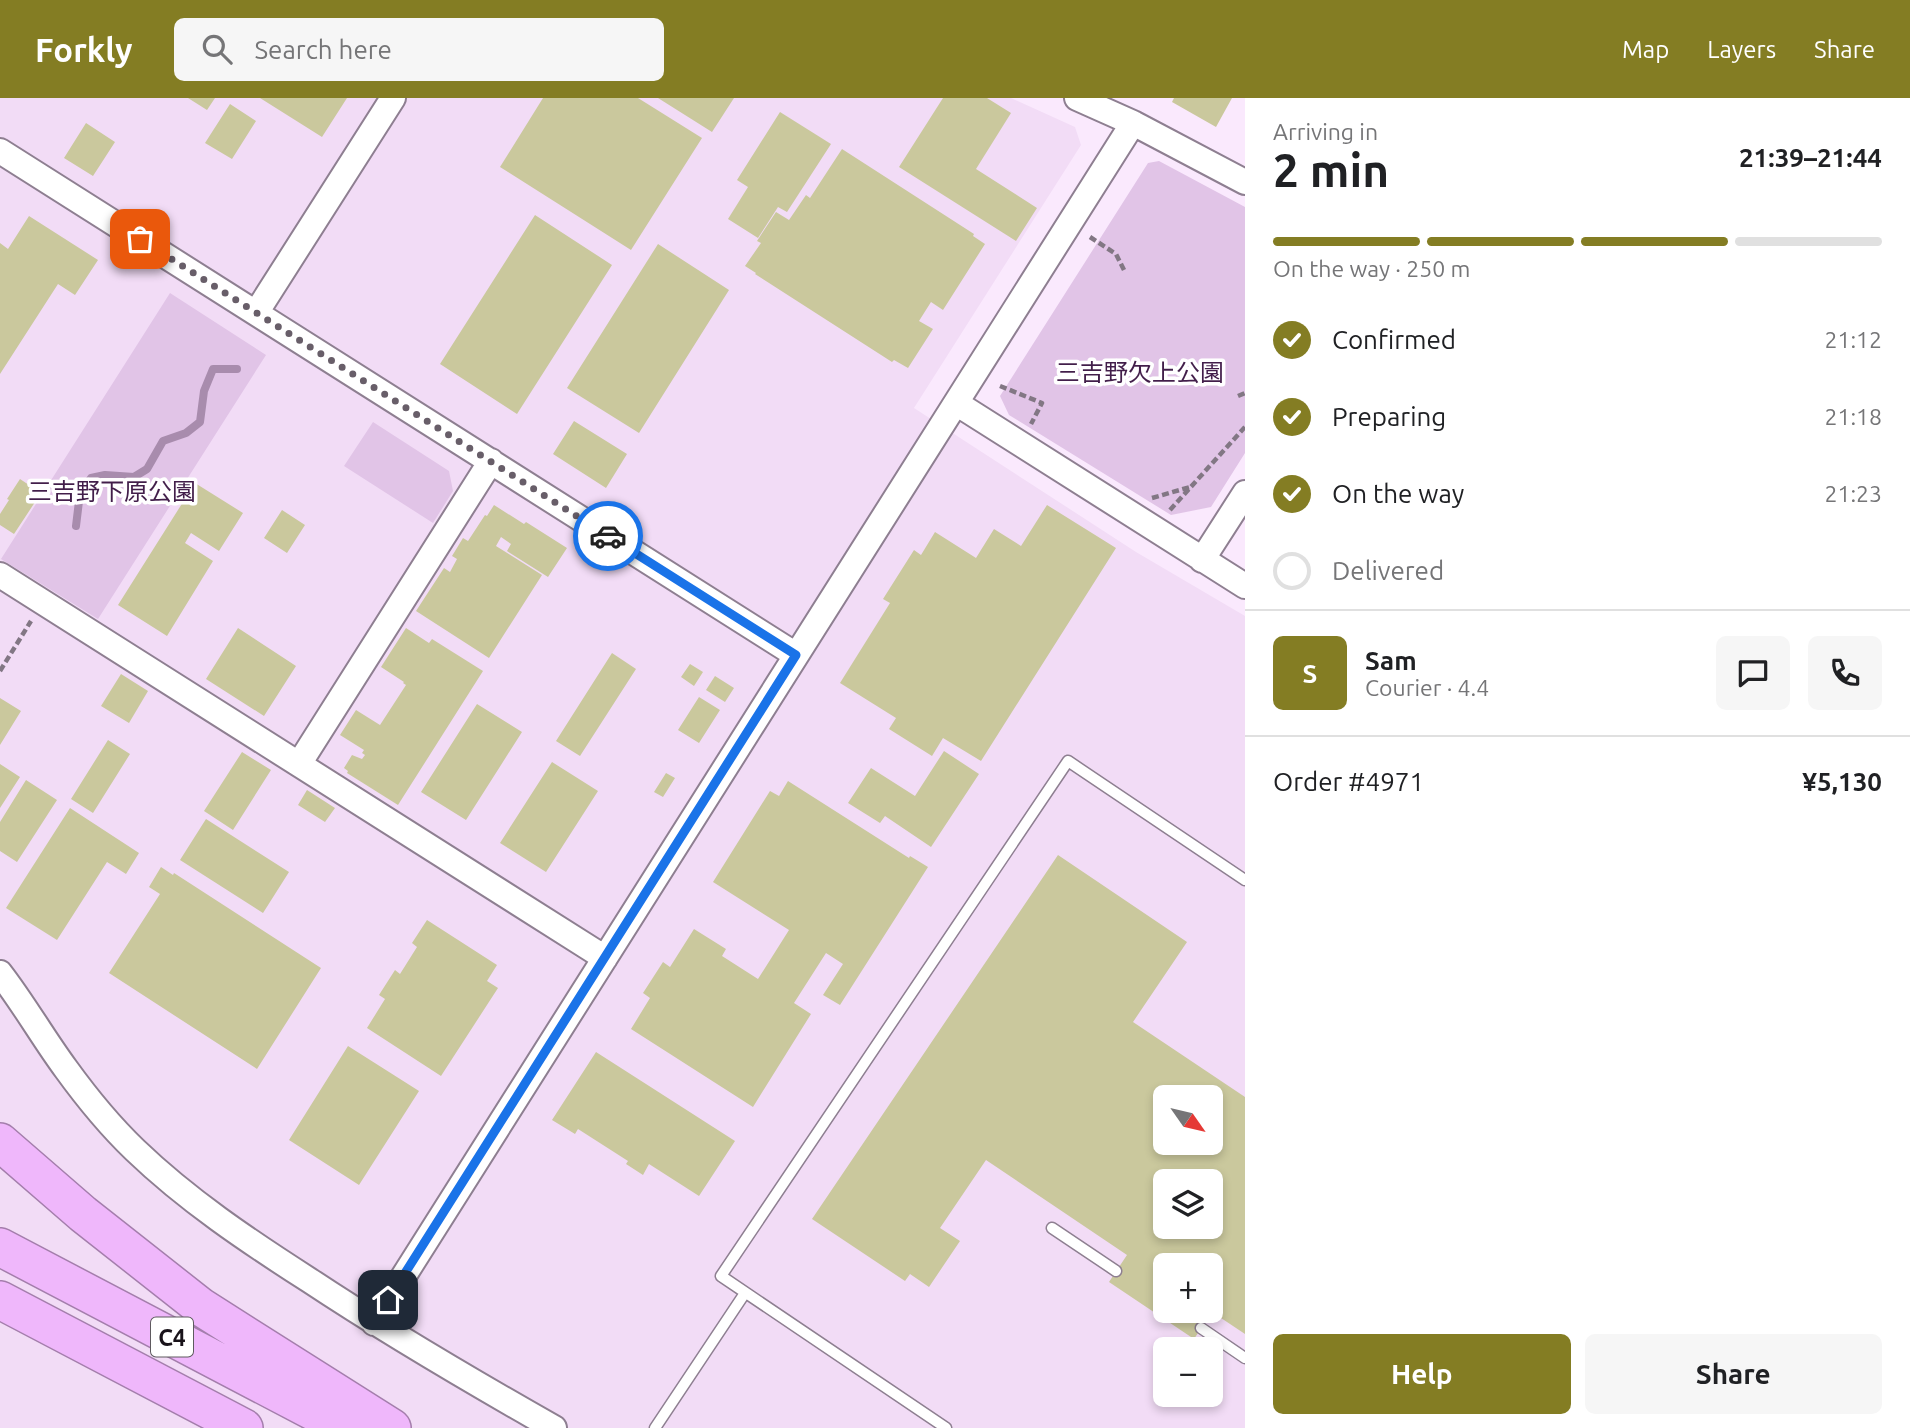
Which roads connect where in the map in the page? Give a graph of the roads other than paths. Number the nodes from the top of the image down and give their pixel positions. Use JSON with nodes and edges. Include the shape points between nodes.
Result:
{"nodes":[{"id":1,"x":393,"y":98,"type":"edge"},
{"id":2,"x":1077,"y":98,"type":"edge"},
{"id":3,"x":1133,"y":123,"type":"junction"},
{"id":4,"x":0,"y":151,"type":"edge"},
{"id":5,"x":1245,"y":182,"type":"edge"},
{"id":6,"x":256,"y":313,"type":"junction"},
{"id":7,"x":956,"y":403,"type":"junction"},
{"id":8,"x":491,"y":461,"type":"junction"},
{"id":9,"x":1245,"y":492,"type":"edge"},
{"id":10,"x":1202,"y":560,"type":"junction"},
{"id":11,"x":0,"y":575,"type":"edge"},
{"id":12,"x":1245,"y":586,"type":"edge"},
{"id":13,"x":796,"y":655,"type":"junction"},
{"id":14,"x":299,"y":764,"type":"junction"},
{"id":15,"x":1245,"y":880,"type":"edge"},
{"id":16,"x":605,"y":958,"type":"junction"},
{"id":17,"x":0,"y":973,"type":"edge"},
{"id":18,"x":0,"y":1142,"type":"edge"},
{"id":19,"x":1052,"y":1228,"type":"dead end"},
{"id":20,"x":0,"y":1247,"type":"edge"},
{"id":21,"x":1116,"y":1271,"type":"dead end"},
{"id":22,"x":746,"y":1293,"type":"junction"},
{"id":23,"x":0,"y":1300,"type":"edge"},
{"id":24,"x":374,"y":1323,"type":"junction"},
{"id":25,"x":1201,"y":1328,"type":"dead end"},
{"id":26,"x":1245,"y":1358,"type":"edge"},
{"id":27,"x":244,"y":1428,"type":"edge"},
{"id":28,"x":345,"y":1428,"type":"edge"},
{"id":29,"x":392,"y":1428,"type":"edge"},
{"id":30,"x":554,"y":1428,"type":"edge"},
{"id":31,"x":654,"y":1428,"type":"edge"},
{"id":32,"x":946,"y":1428,"type":"edge"}],
"edges":[{"from":1,"to":6,"type":"street"},
{"from":2,"to":3,"type":"street"},
{"from":3,"to":5,"type":"street"},
{"from":3,"to":7,"type":"street"},
{"from":4,"to":6,"type":"street"},
{"from":6,"to":8,"type":"street"},
{"from":7,"to":10,"type":"street"},
{"from":7,"to":13,"type":"street"},
{"from":8,"to":13,"type":"street"},
{"from":8,"to":14,"type":"street"},
{"from":9,"to":10,"type":"street"},
{"from":10,"to":12,"type":"street"},
{"from":11,"to":14,"type":"street"},
{"from":13,"to":16,"type":"street"},
{"from":14,"to":16,"type":"street"},
{"from":15,"to":22,"type":"lane","via":[[1068,761],[721,1276]]},
{"from":16,"to":24,"type":"street"},
{"from":17,"to":24,"type":"street","via":[[65,1068],[135,1150],[258,1247]]},
{"from":18,"to":29,"type":"highway","via":[[201,1307]]},
{"from":19,"to":21,"type":"lane"},
{"from":20,"to":28,"type":"highway","number":"C4"},
{"from":22,"to":31,"type":"lane"},
{"from":22,"to":32,"type":"lane"},
{"from":23,"to":27,"type":"highway","number":"C4"},
{"from":24,"to":30,"type":"street"},
{"from":25,"to":26,"type":"lane"}]}
